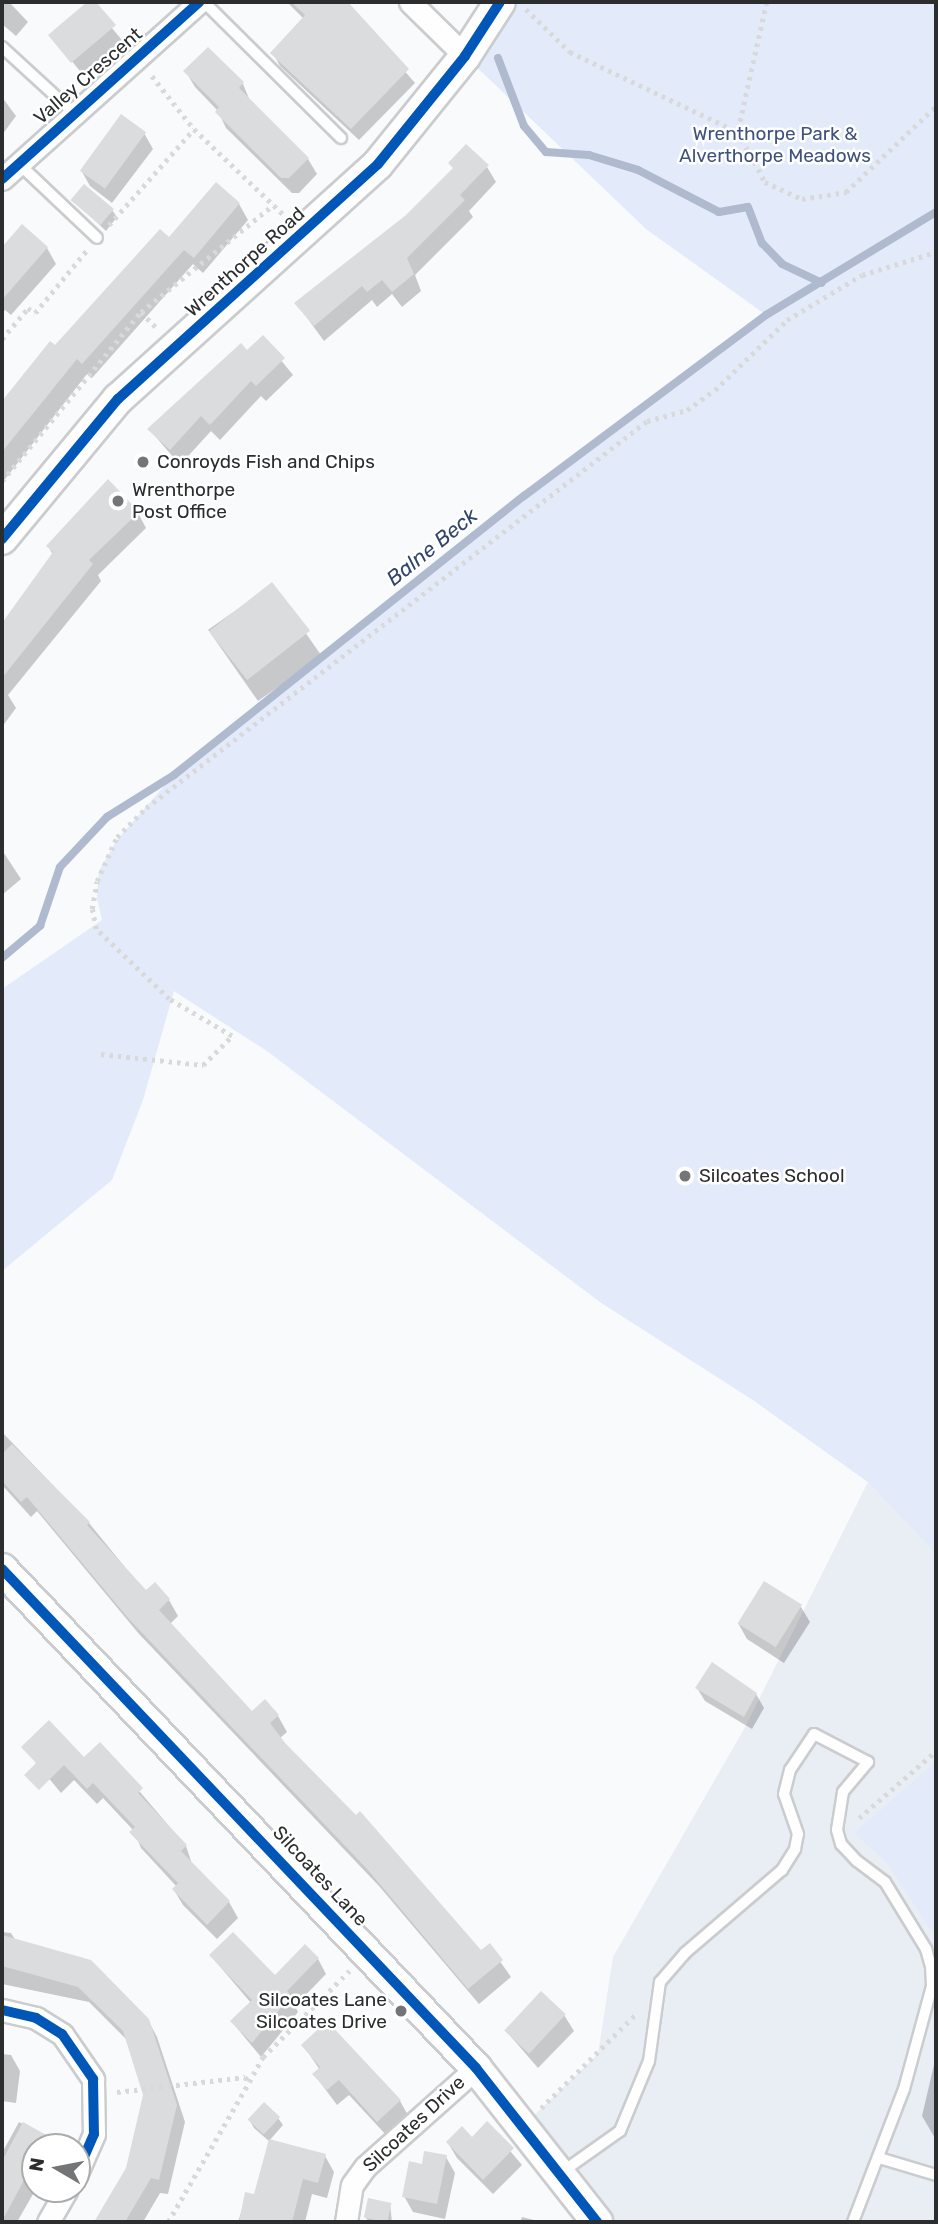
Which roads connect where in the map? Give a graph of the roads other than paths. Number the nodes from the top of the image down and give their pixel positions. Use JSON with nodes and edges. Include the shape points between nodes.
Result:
{"nodes":[{"id":1,"x":199,"y":2,"type":"edge"},
{"id":2,"x":204,"y":2,"type":"edge"},
{"id":3,"x":410,"y":2,"type":"edge"},
{"id":4,"x":500,"y":2,"type":"edge"},
{"id":5,"x":2,"y":47,"type":"edge"},
{"id":6,"x":465,"y":56,"type":"junction"},
{"id":7,"x":73,"y":112,"type":"junction"},
{"id":8,"x":341,"y":138,"type":"dead end"},
{"id":9,"x":17,"y":162,"type":"junction"},
{"id":10,"x":2,"y":179,"type":"edge"},
{"id":11,"x":97,"y":238,"type":"dead end"},
{"id":12,"x":2,"y":539,"type":"edge"},
{"id":13,"x":2,"y":1569,"type":"edge"},
{"id":14,"x":2,"y":2010,"type":"edge"},
{"id":15,"x":476,"y":2068,"type":"junction"},
{"id":16,"x":91,"y":2141,"type":"edge"},
{"id":17,"x":879,"y":2158,"type":"junction"},
{"id":18,"x":560,"y":2174,"type":"junction"},
{"id":19,"x":936,"y":2175,"type":"edge"},
{"id":20,"x":59,"y":2203,"type":"edge"},
{"id":21,"x":48,"y":2222,"type":"edge"},
{"id":22,"x":346,"y":2222,"type":"edge"},
{"id":23,"x":597,"y":2222,"type":"edge"},
{"id":24,"x":853,"y":2222,"type":"edge"}],
"edges":[{"from":1,"to":7,"type":"street","name":"Valley Crescent"},
{"from":2,"to":8,"type":"lane"},
{"from":3,"to":6,"type":"street"},
{"from":4,"to":6,"type":"street","name":"Wrenthorpe Road"},
{"from":5,"to":7,"type":"lane"},
{"from":6,"to":12,"type":"street","name":"Wrenthorpe Road","via":[[379,164],[118,399]]},
{"from":7,"to":9,"type":"street","name":"Valley Crescent"},
{"from":9,"to":10,"type":"street","name":"Valley Crescent"},
{"from":9,"to":11,"type":"lane"},
{"from":13,"to":15,"type":"street","name":"Silcoates Lane","via":[[151,1731]]},
{"from":14,"to":16,"type":"street","via":[[36,2018],[62,2035],[93,2079]]},
{"from":15,"to":18,"type":"street","name":"Silcoates Lane"},
{"from":15,"to":22,"type":"street","name":"Silcoates Drive","via":[[365,2167],[352,2185]]},
{"from":17,"to":18,"type":"lane","via":[[919,2035],[932,1986],[931,1966],[926,1949],[886,1882],[857,1861],[841,1844],[836,1830],[843,1792],[868,1762],[814,1734],[790,1770],[784,1794],[798,1833],[795,1849],[782,1870],[685,1953],[660,1982],[649,2061],[620,2131]]},
{"from":17,"to":19,"type":"lane"},
{"from":17,"to":24,"type":"lane"},
{"from":18,"to":23,"type":"street","name":"Silcoates Lane"},
{"from":20,"to":21,"type":"street"}]}
